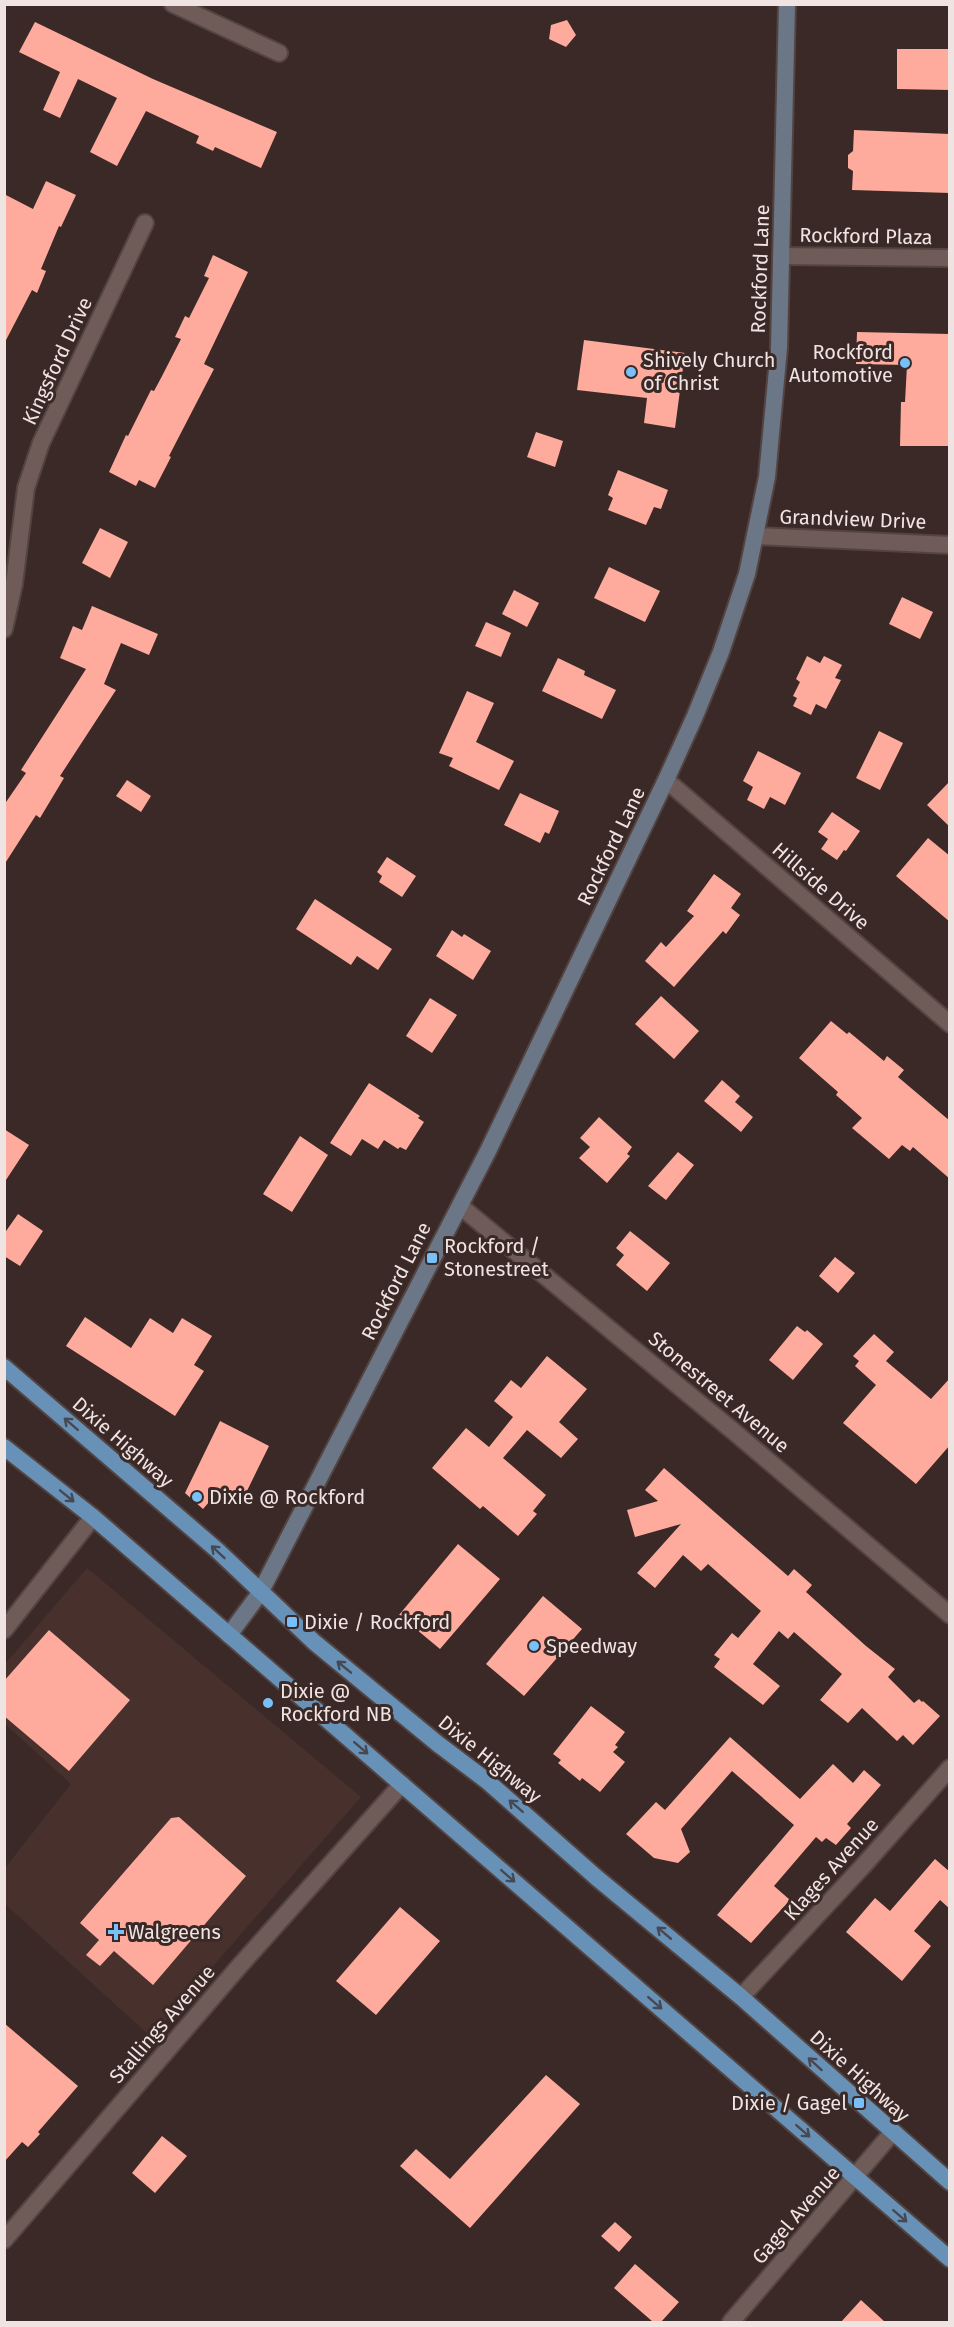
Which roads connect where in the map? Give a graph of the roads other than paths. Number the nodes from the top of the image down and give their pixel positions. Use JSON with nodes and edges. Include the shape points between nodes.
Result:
{"nodes":[{"id":1,"x":173,"y":4,"type":"edge"},
{"id":2,"x":787,"y":4,"type":"edge"},
{"id":3,"x":279,"y":53,"type":"dead end"},
{"id":4,"x":145,"y":223,"type":"dead end"},
{"id":5,"x":781,"y":256,"type":"junction"},
{"id":6,"x":950,"y":258,"type":"edge"},
{"id":7,"x":755,"y":536,"type":"junction"},
{"id":8,"x":950,"y":544,"type":"edge"},
{"id":9,"x":4,"y":629,"type":"edge"},
{"id":10,"x":666,"y":780,"type":"junction"},
{"id":11,"x":950,"y":1024,"type":"edge"},
{"id":12,"x":460,"y":1206,"type":"junction"},
{"id":13,"x":4,"y":1367,"type":"edge"},
{"id":14,"x":4,"y":1447,"type":"edge"},
{"id":15,"x":93,"y":1517,"type":"junction"},
{"id":16,"x":260,"y":1593,"type":"junction"},
{"id":17,"x":950,"y":1615,"type":"edge"},
{"id":18,"x":4,"y":1630,"type":"edge"},
{"id":19,"x":229,"y":1635,"type":"junction"},
{"id":20,"x":950,"y":1768,"type":"edge"},
{"id":21,"x":402,"y":1784,"type":"junction"},
{"id":22,"x":741,"y":1997,"type":"junction"},
{"id":23,"x":892,"y":2133,"type":"junction"},
{"id":24,"x":856,"y":2178,"type":"junction"},
{"id":25,"x":950,"y":2182,"type":"edge"},
{"id":26,"x":4,"y":2240,"type":"edge"},
{"id":27,"x":950,"y":2259,"type":"edge"},
{"id":28,"x":731,"y":2322,"type":"edge"}],
"edges":[{"from":1,"to":3,"type":"street"},
{"from":2,"to":5,"type":"main road","name":"Rockford Lane"},
{"from":4,"to":9,"type":"street","name":"Kingsford Drive","via":[[41,443],[26,488]]},
{"from":5,"to":6,"type":"street","name":"Rockford Plaza"},
{"from":5,"to":7,"type":"main road","name":"Rockford Lane","via":[[767,477]]},
{"from":7,"to":8,"type":"street","name":"Grandview Drive"},
{"from":7,"to":10,"type":"main road","name":"Rockford Lane","via":[[747,574],[721,652]]},
{"from":10,"to":11,"type":"street","name":"Hillside Drive"},
{"from":10,"to":12,"type":"main road","name":"Rockford Lane"},
{"from":12,"to":16,"type":"main road","name":"Rockford Lane"},
{"from":12,"to":17,"type":"street","name":"Stonestreet Avenue"},
{"from":16,"to":13,"type":"main road","name":"Dixie Highway","one_way":true,"via":[[217,1550]]},
{"from":14,"to":15,"type":"main road","one_way":true},
{"from":15,"to":18,"type":"street"},
{"from":15,"to":19,"type":"main road"},
{"from":16,"to":19,"type":"main road","name":"Rockford Lane"},
{"from":22,"to":16,"type":"main road","name":"Dixie Highway","one_way":true},
{"from":19,"to":21,"type":"main road","one_way":true},
{"from":20,"to":22,"type":"street","name":"Klages Avenue"},
{"from":21,"to":24,"type":"main road","one_way":true},
{"from":21,"to":26,"type":"street","name":"Stallings Avenue"},
{"from":23,"to":22,"type":"main road","name":"Dixie Highway","one_way":true},
{"from":23,"to":24,"type":"street","name":"Gagel Avenue"},
{"from":23,"to":25,"type":"main road","name":"Dixie Highway"},
{"from":24,"to":27,"type":"main road","one_way":true},
{"from":24,"to":28,"type":"street","name":"Gagel Avenue"}]}
